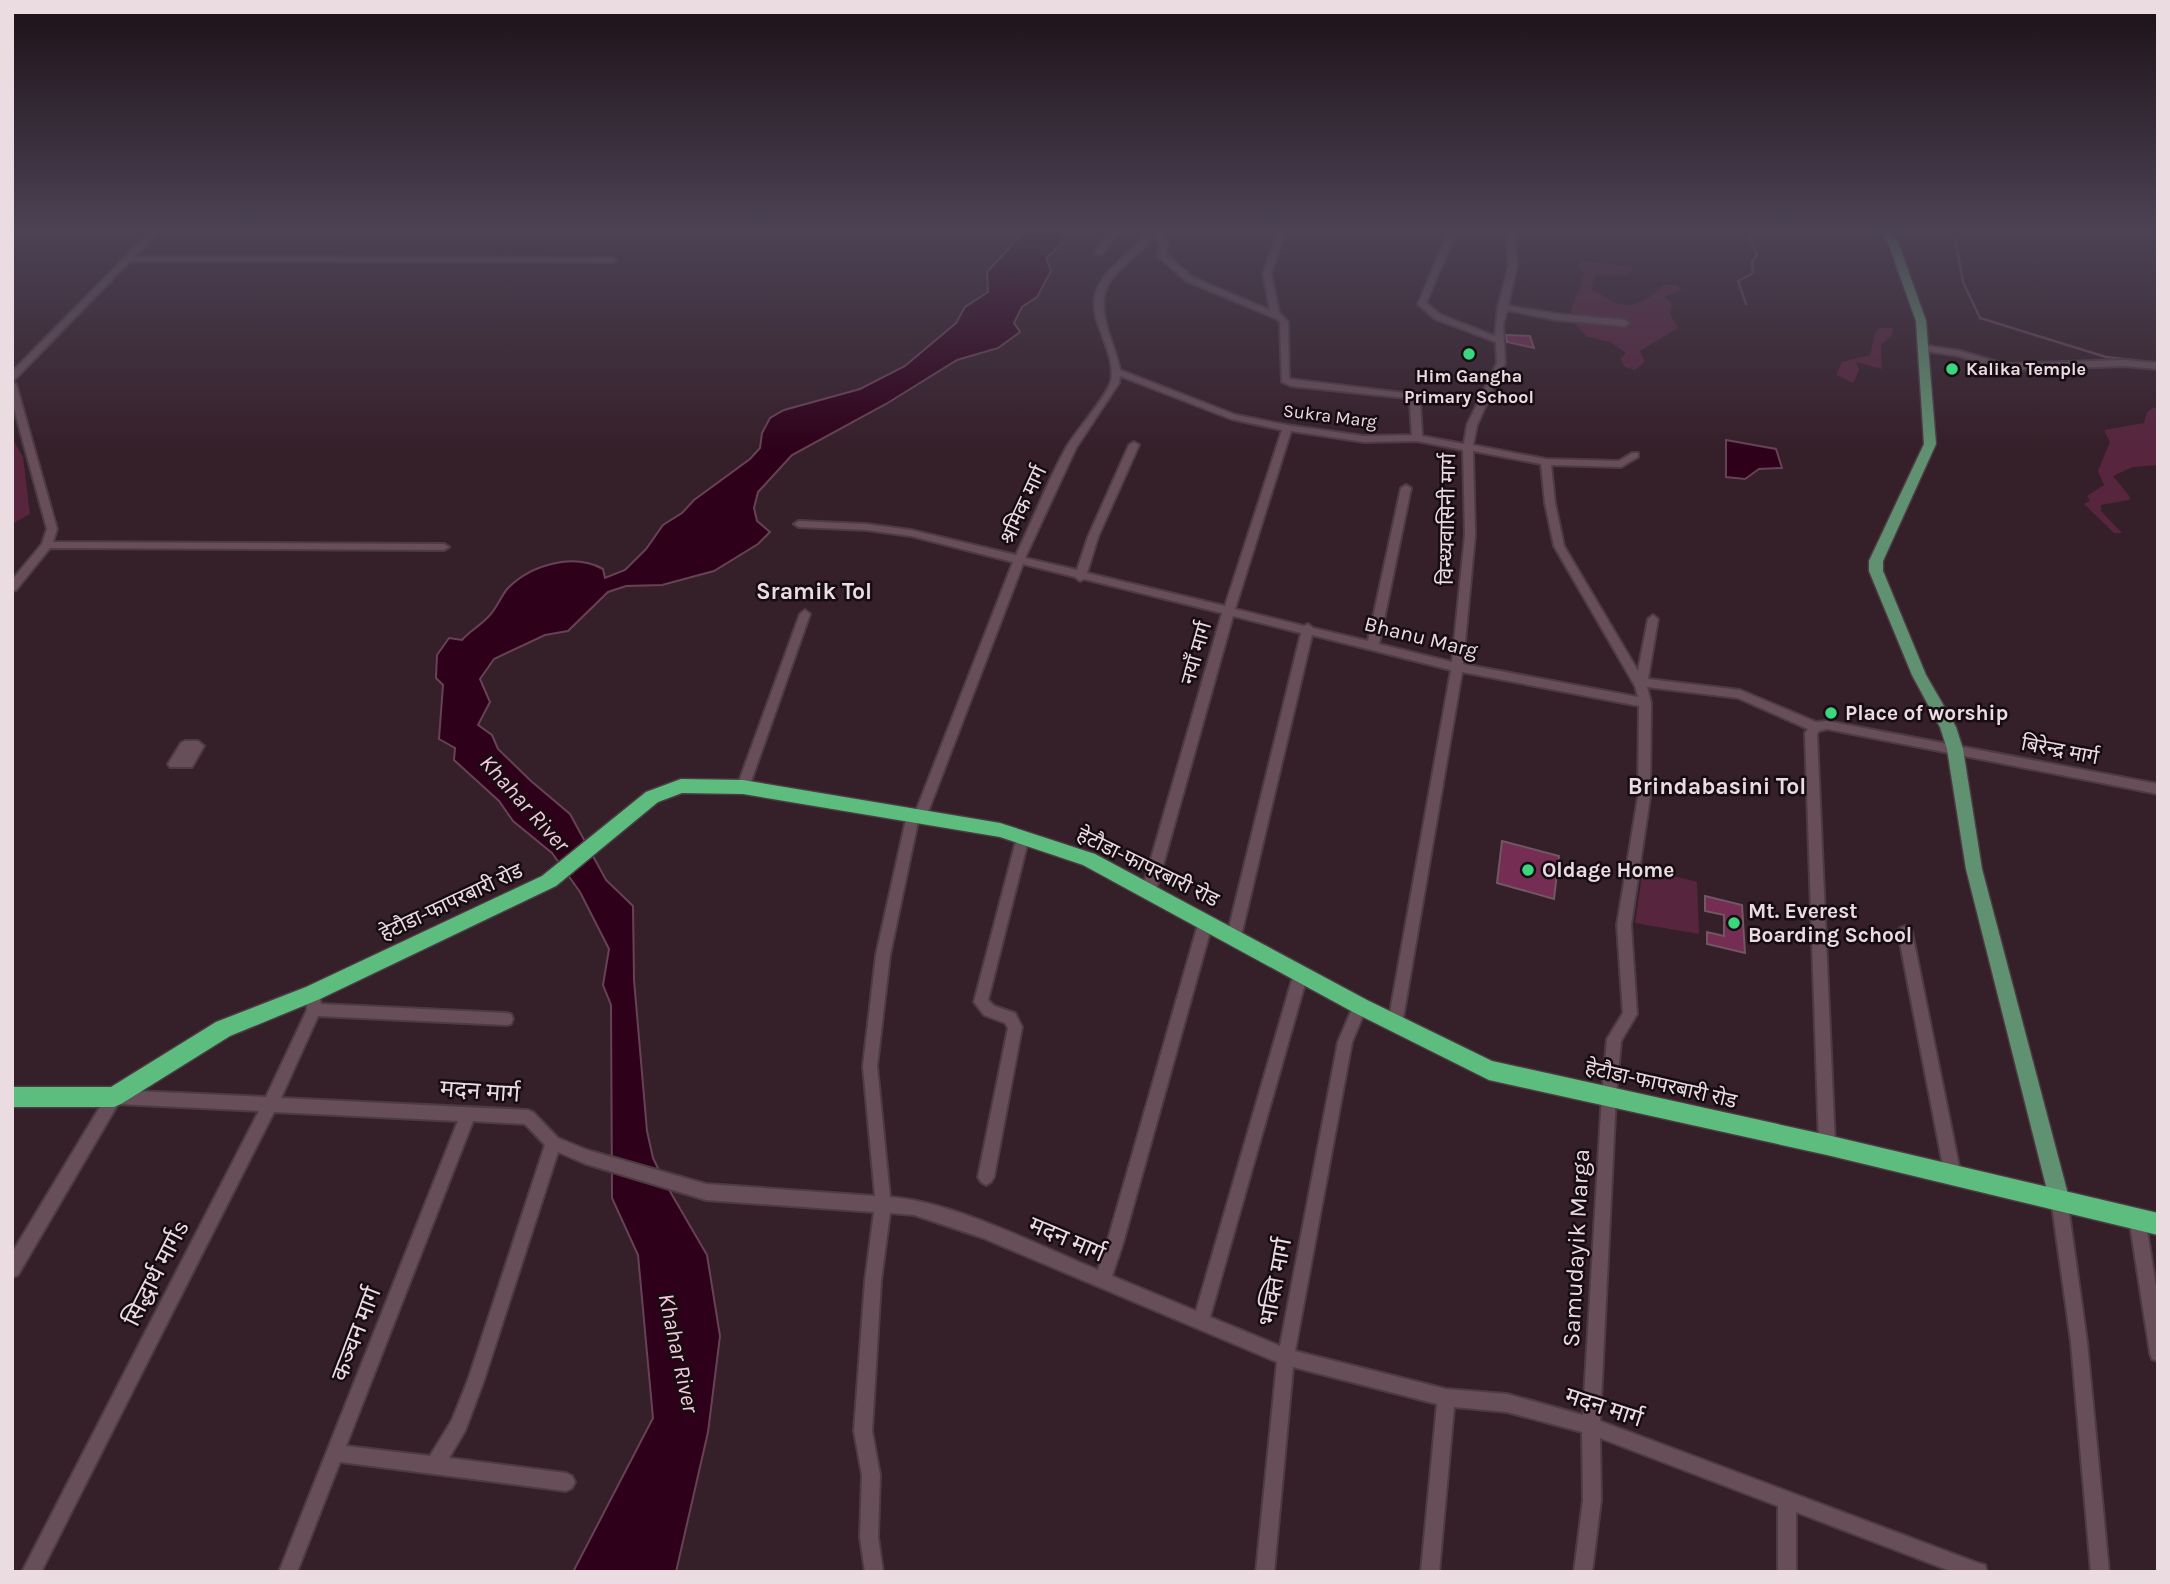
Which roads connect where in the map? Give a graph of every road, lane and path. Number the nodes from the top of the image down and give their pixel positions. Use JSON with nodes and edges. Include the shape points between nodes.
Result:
{"nodes":[{"id":1,"x":84,"y":304,"type":"edge"},
{"id":2,"x":1100,"y":304,"type":"edge"},
{"id":3,"x":1254,"y":304,"type":"edge"},
{"id":4,"x":1273,"y":304,"type":"edge"},
{"id":5,"x":1422,"y":304,"type":"edge"},
{"id":6,"x":1503,"y":304,"type":"edge"},
{"id":7,"x":1915,"y":304,"type":"edge"},
{"id":8,"x":1502,"y":307,"type":"junction"},
{"id":9,"x":1275,"y":313,"type":"junction"},
{"id":10,"x":1625,"y":323,"type":"dead end"},
{"id":11,"x":1500,"y":341,"type":"junction"},
{"id":12,"x":1922,"y":348,"type":"junction"},
{"id":13,"x":2158,"y":366,"type":"edge"},
{"id":14,"x":1117,"y":372,"type":"junction"},
{"id":15,"x":12,"y":377,"type":"edge"},
{"id":16,"x":12,"y":384,"type":"edge"},
{"id":17,"x":1287,"y":428,"type":"junction"},
{"id":18,"x":1417,"y":438,"type":"junction"},
{"id":19,"x":1134,"y":445,"type":"dead end"},
{"id":20,"x":1468,"y":445,"type":"junction"},
{"id":21,"x":1635,"y":455,"type":"dead end"},
{"id":22,"x":1546,"y":462,"type":"junction"},
{"id":23,"x":1406,"y":488,"type":"dead end"},
{"id":24,"x":799,"y":524,"type":"dead end"},
{"id":25,"x":47,"y":545,"type":"junction"},
{"id":26,"x":444,"y":547,"type":"dead end"},
{"id":27,"x":1018,"y":562,"type":"junction"},
{"id":28,"x":1080,"y":577,"type":"junction"},
{"id":29,"x":12,"y":587,"type":"edge"},
{"id":30,"x":1229,"y":609,"type":"junction"},
{"id":31,"x":805,"y":614,"type":"dead end"},
{"id":32,"x":1653,"y":619,"type":"dead end"},
{"id":33,"x":1308,"y":628,"type":"junction"},
{"id":34,"x":1373,"y":645,"type":"junction"},
{"id":35,"x":1457,"y":667,"type":"junction"},
{"id":36,"x":1641,"y":684,"type":"junction"},
{"id":37,"x":1645,"y":703,"type":"junction"},
{"id":38,"x":1815,"y":727,"type":"junction"},
{"id":39,"x":1955,"y":749,"type":"junction"},
{"id":40,"x":743,"y":788,"type":"junction"},
{"id":41,"x":2158,"y":789,"type":"edge"},
{"id":42,"x":917,"y":816,"type":"junction"},
{"id":43,"x":1023,"y":837,"type":"junction"},
{"id":44,"x":1149,"y":890,"type":"junction"},
{"id":45,"x":1206,"y":920,"type":"junction"},
{"id":46,"x":1905,"y":932,"type":"dead end"},
{"id":47,"x":1234,"y":936,"type":"junction"},
{"id":48,"x":1301,"y":973,"type":"junction"},
{"id":49,"x":314,"y":1001,"type":"junction"},
{"id":50,"x":1360,"y":1006,"type":"junction"},
{"id":51,"x":506,"y":1019,"type":"dead end"},
{"id":52,"x":1395,"y":1024,"type":"junction"},
{"id":53,"x":1609,"y":1095,"type":"junction"},
{"id":54,"x":12,"y":1097,"type":"edge"},
{"id":55,"x":114,"y":1097,"type":"junction"},
{"id":56,"x":270,"y":1105,"type":"junction"},
{"id":57,"x":468,"y":1114,"type":"junction"},
{"id":58,"x":553,"y":1143,"type":"junction"},
{"id":59,"x":1828,"y":1145,"type":"junction"},
{"id":60,"x":1953,"y":1176,"type":"junction"},
{"id":61,"x":986,"y":1177,"type":"dead end"},
{"id":62,"x":2059,"y":1198,"type":"junction"},
{"id":63,"x":883,"y":1204,"type":"junction"},
{"id":64,"x":2137,"y":1218,"type":"junction"},
{"id":65,"x":2158,"y":1224,"type":"edge"},
{"id":66,"x":12,"y":1269,"type":"edge"},
{"id":67,"x":1101,"y":1280,"type":"junction"},
{"id":68,"x":1201,"y":1321,"type":"junction"},
{"id":69,"x":2158,"y":1353,"type":"edge"},
{"id":70,"x":1286,"y":1357,"type":"junction"},
{"id":71,"x":1446,"y":1398,"type":"junction"},
{"id":72,"x":1591,"y":1426,"type":"junction"},
{"id":73,"x":335,"y":1453,"type":"junction"},
{"id":74,"x":434,"y":1466,"type":"junction"},
{"id":75,"x":565,"y":1482,"type":"dead end"},
{"id":76,"x":1787,"y":1500,"type":"junction"},
{"id":77,"x":31,"y":1572,"type":"edge"},
{"id":78,"x":288,"y":1572,"type":"edge"},
{"id":79,"x":874,"y":1572,"type":"edge"},
{"id":80,"x":1265,"y":1572,"type":"edge"},
{"id":81,"x":1430,"y":1572,"type":"edge"},
{"id":82,"x":1583,"y":1572,"type":"edge"},
{"id":83,"x":1787,"y":1572,"type":"edge"},
{"id":84,"x":1978,"y":1572,"type":"edge"},
{"id":85,"x":2100,"y":1572,"type":"edge"}],
"edges":[{"from":1,"to":15,"type":"street"},
{"from":2,"to":14,"type":"street"},
{"from":3,"to":9,"type":"street"},
{"from":4,"to":9,"type":"street"},
{"from":5,"to":11,"type":"street","via":[[1438,317]]},
{"from":6,"to":8,"type":"street","name":"विन्ध्यवासिनी मार्ग"},
{"from":7,"to":12,"type":"main road"},
{"from":8,"to":10,"type":"street"},
{"from":8,"to":11,"type":"street","name":"विन्ध्यवासिनी मार्ग"},
{"from":9,"to":18,"type":"street","via":[[1284,322],[1285,380],[1409,396],[1415,402]]},
{"from":11,"to":20,"type":"street","name":"विन्ध्यवासिनी मार्ग","via":[[1501,363],[1472,425]]},
{"from":12,"to":13,"type":"street","via":[[2004,367]]},
{"from":12,"to":39,"type":"main road","via":[[1930,444],[1876,561],[1876,571]]},
{"from":14,"to":17,"type":"street","name":"Sukra Marg","via":[[1234,417]]},
{"from":14,"to":27,"type":"street","name":"श्रमिक मार्ग","via":[[1115,383],[1071,447]]},
{"from":16,"to":25,"type":"street","via":[[52,528]]},
{"from":17,"to":18,"type":"street","name":"Sukra Marg","via":[[1364,439]]},
{"from":17,"to":30,"type":"street","name":"नयाँ मार्ग"},
{"from":18,"to":20,"type":"street","name":"Sukra Marg"},
{"from":19,"to":28,"type":"street"},
{"from":20,"to":22,"type":"street","name":"Sukra Marg"},
{"from":20,"to":35,"type":"street","name":"विन्ध्यवासिनी मार्ग","via":[[1470,535]]},
{"from":21,"to":22,"type":"street","name":"Sukra Marg","via":[[1621,464]]},
{"from":22,"to":36,"type":"street","via":[[1559,546]]},
{"from":23,"to":34,"type":"street"},
{"from":24,"to":27,"type":"street","name":"Bhanu Marg","via":[[911,533]]},
{"from":25,"to":26,"type":"street"},
{"from":25,"to":29,"type":"street"},
{"from":27,"to":28,"type":"street","name":"Bhanu Marg"},
{"from":27,"to":42,"type":"street","name":"श्रमिक मार्ग"},
{"from":28,"to":30,"type":"street","name":"Bhanu Marg"},
{"from":30,"to":33,"type":"street","name":"Bhanu Marg"},
{"from":30,"to":44,"type":"street","name":"नयाँ मार्ग"},
{"from":31,"to":40,"type":"street"},
{"from":32,"to":36,"type":"street"},
{"from":33,"to":34,"type":"street","name":"Bhanu Marg"},
{"from":33,"to":47,"type":"street"},
{"from":34,"to":35,"type":"street","name":"Bhanu Marg"},
{"from":35,"to":37,"type":"street","name":"Bhanu Marg"},
{"from":35,"to":52,"type":"street","name":"विन्ध्यवासिनी मार्ग"},
{"from":36,"to":37,"type":"street"},
{"from":36,"to":38,"type":"street","via":[[1740,694]]},
{"from":37,"to":53,"type":"street","via":[[1644,797],[1623,925],[1630,1014],[1614,1040]]},
{"from":38,"to":39,"type":"street","name":"बिरेन्द्र मार्ग","via":[[1827,725]]},
{"from":38,"to":59,"type":"street","via":[[1811,733]]},
{"from":39,"to":41,"type":"street","name":"बिरेन्द्र मार्ग"},
{"from":39,"to":62,"type":"main road","via":[[1974,869]]},
{"from":40,"to":42,"type":"highway","name":"हेटौडा-फापरबारी रोड"},
{"from":40,"to":49,"type":"highway","name":"हेटौडा-फापरबारी रोड","via":[[667,789],[549,881]]},
{"from":42,"to":43,"type":"highway","name":"हेटौडा-फापरबारी रोड"},
{"from":42,"to":63,"type":"street","name":"श्रमिक मार्ग","via":[[883,956],[870,1066]]},
{"from":43,"to":44,"type":"highway","name":"हेटौडा-फापरबारी रोड","via":[[1090,859]]},
{"from":43,"to":61,"type":"street","via":[[981,1002],[989,1011],[1010,1018],[1015,1027]]},
{"from":44,"to":45,"type":"highway","name":"हेटौडा-फापरबारी रोड"},
{"from":45,"to":47,"type":"highway","name":"हेटौडा-फापरबारी रोड"},
{"from":45,"to":67,"type":"street"},
{"from":46,"to":60,"type":"street"},
{"from":47,"to":48,"type":"highway","name":"हेटौडा-फापरबारी रोड"},
{"from":48,"to":50,"type":"highway","name":"हेटौडा-फापरबारी रोड"},
{"from":48,"to":68,"type":"street"},
{"from":49,"to":51,"type":"street"},
{"from":49,"to":55,"type":"highway","name":"हेटौडा-फापरबारी रोड","via":[[223,1029]]},
{"from":49,"to":56,"type":"street","name":"सिद्धार्थ मार्गs"},
{"from":50,"to":52,"type":"highway","name":"हेटौडा-फापरबारी रोड"},
{"from":50,"to":70,"type":"street","name":"भक्ति मार्ग","via":[[1345,1042]]},
{"from":52,"to":53,"type":"highway","name":"हेटौडा-फापरबारी रोड","via":[[1489,1070]]},
{"from":53,"to":59,"type":"highway","name":"हेटौडा-फापरबारी रोड"},
{"from":53,"to":72,"type":"street","name":"Samudayik Marga"},
{"from":54,"to":55,"type":"highway"},
{"from":55,"to":56,"type":"street","name":"मदन मार्ग"},
{"from":55,"to":66,"type":"street"},
{"from":56,"to":57,"type":"street","name":"मदन मार्ग"},
{"from":56,"to":77,"type":"street","name":"सिद्धार्थ मार्गs"},
{"from":57,"to":58,"type":"street","name":"मदन मार्ग","via":[[528,1117]]},
{"from":57,"to":73,"type":"street","name":"कञ्चन मार्ग"},
{"from":58,"to":63,"type":"street","name":"मदन मार्ग","via":[[706,1192]]},
{"from":58,"to":74,"type":"street","via":[[476,1380],[459,1425]]},
{"from":59,"to":60,"type":"highway","name":"हेटौडा-फापरबारी रोड"},
{"from":60,"to":62,"type":"highway","name":"हेटौडा-फापरबारी रोड"},
{"from":62,"to":64,"type":"highway","name":"हेटौडा-फापरबारी रोड"},
{"from":62,"to":85,"type":"street","via":[[2079,1342]]},
{"from":63,"to":67,"type":"street","name":"मदन मार्ग","via":[[914,1207],[983,1230]]},
{"from":63,"to":79,"type":"street","name":"श्रमिक मार्ग","via":[[863,1431],[871,1475],[869,1536]]},
{"from":64,"to":65,"type":"highway","name":"हेटौडा-फापरबारी रोड"},
{"from":64,"to":69,"type":"street"},
{"from":67,"to":68,"type":"street","name":"मदन मार्ग"},
{"from":68,"to":70,"type":"street","name":"मदन मार्ग"},
{"from":70,"to":71,"type":"street","name":"मदन मार्ग"},
{"from":70,"to":80,"type":"street","name":"भक्ति मार्ग"},
{"from":71,"to":72,"type":"street","name":"मदन मार्ग","via":[[1507,1404]]},
{"from":71,"to":81,"type":"street"},
{"from":72,"to":76,"type":"street","name":"मदन मार्ग"},
{"from":72,"to":82,"type":"street","name":"Samudayik Marga","via":[[1592,1500]]},
{"from":73,"to":74,"type":"street"},
{"from":73,"to":78,"type":"street","name":"कञ्चन मार्ग"},
{"from":74,"to":75,"type":"street"},
{"from":76,"to":83,"type":"street"},
{"from":76,"to":84,"type":"street","name":"मदन मार्ग"}]}
